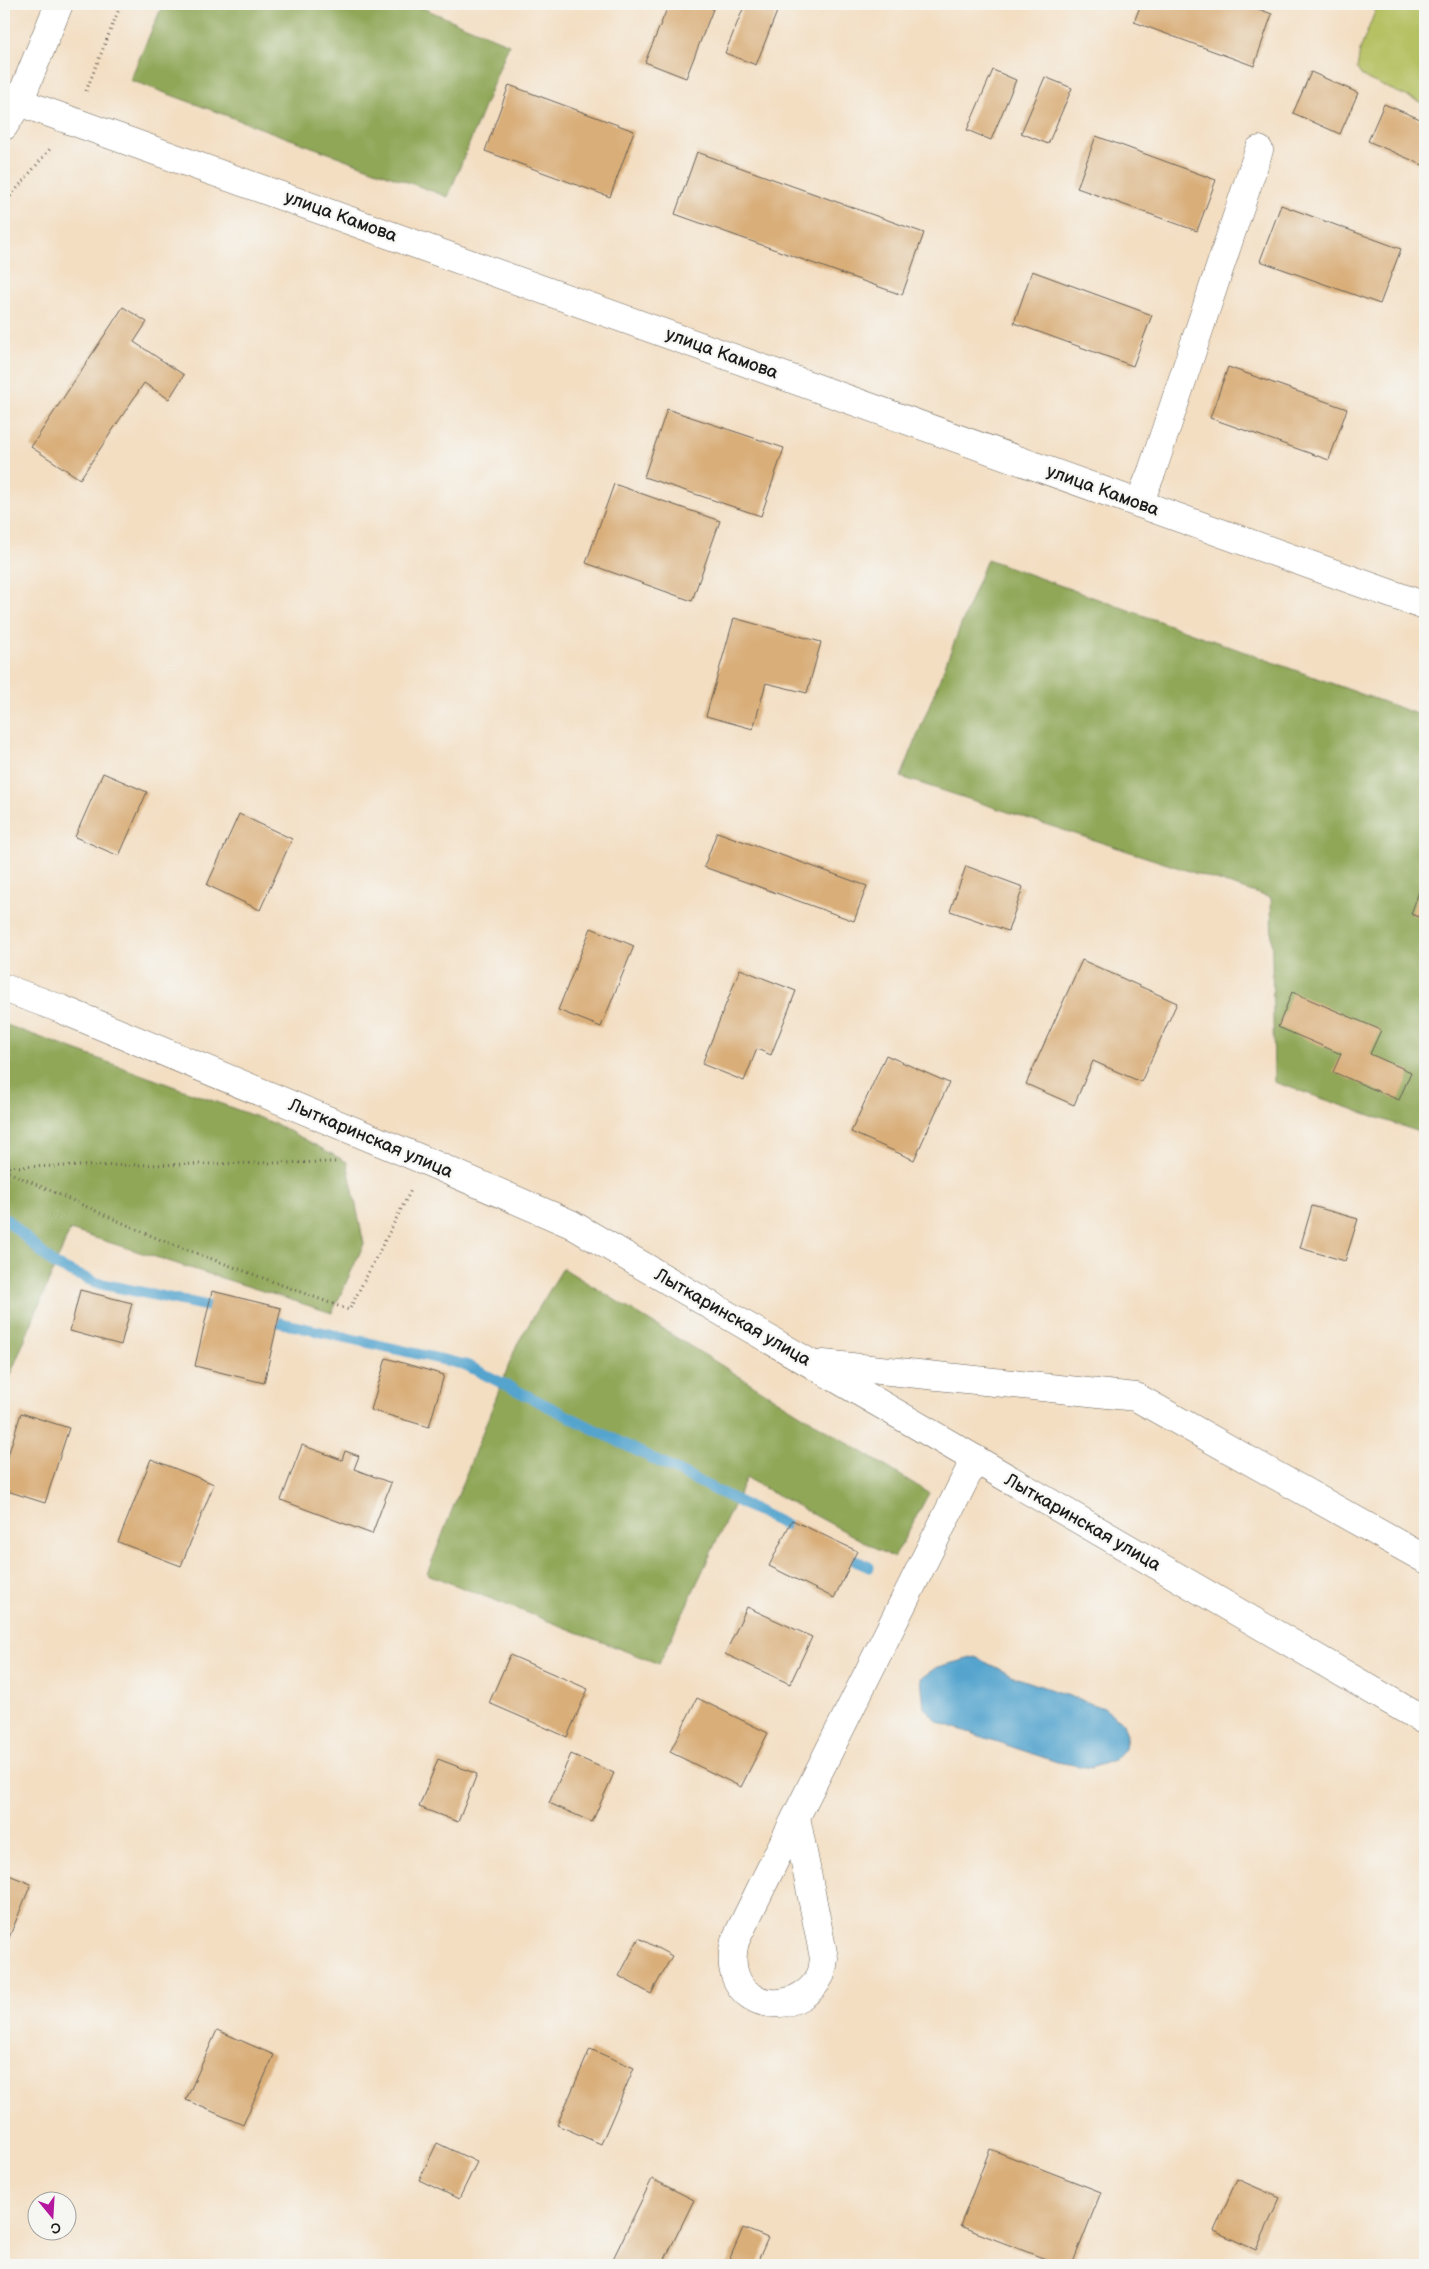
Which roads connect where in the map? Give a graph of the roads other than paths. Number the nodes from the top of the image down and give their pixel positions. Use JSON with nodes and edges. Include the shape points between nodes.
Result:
{"nodes":[{"id":1,"x":59,"y":4,"type":"edge"},
{"id":2,"x":19,"y":102,"type":"junction"},
{"id":3,"x":4,"y":126,"type":"edge"},
{"id":4,"x":1259,"y":150,"type":"dead end"},
{"id":5,"x":1139,"y":503,"type":"junction"},
{"id":6,"x":1425,"y":606,"type":"edge"},
{"id":7,"x":4,"y":988,"type":"edge"},
{"id":8,"x":813,"y":1363,"type":"junction"},
{"id":9,"x":975,"y":1459,"type":"junction"},
{"id":10,"x":1425,"y":1559,"type":"edge"},
{"id":11,"x":1425,"y":1722,"type":"edge"},
{"id":12,"x":796,"y":1817,"type":"junction"}],
"edges":[{"from":1,"to":2,"type":"street"},
{"from":2,"to":3,"type":"street"},
{"from":2,"to":5,"type":"street","name":"улица Камова"},
{"from":4,"to":5,"type":"street"},
{"from":5,"to":6,"type":"street","name":"улица Камова"},
{"from":7,"to":8,"type":"street","name":"Лыткаринская улица","via":[[62,1009],[571,1224]]},
{"from":8,"to":9,"type":"street","name":"Лыткаринская улица"},
{"from":8,"to":10,"type":"street","via":[[1136,1397]]},
{"from":9,"to":11,"type":"street","name":"Лыткаринская улица"},
{"from":9,"to":12,"type":"street"},
{"from":12,"to":12,"type":"street","via":[[824,1958],[821,1975],[811,1990],[796,2001],[778,2004],[760,2001],[745,1991],[735,1976],[731,1958],[735,1941]]}]}
